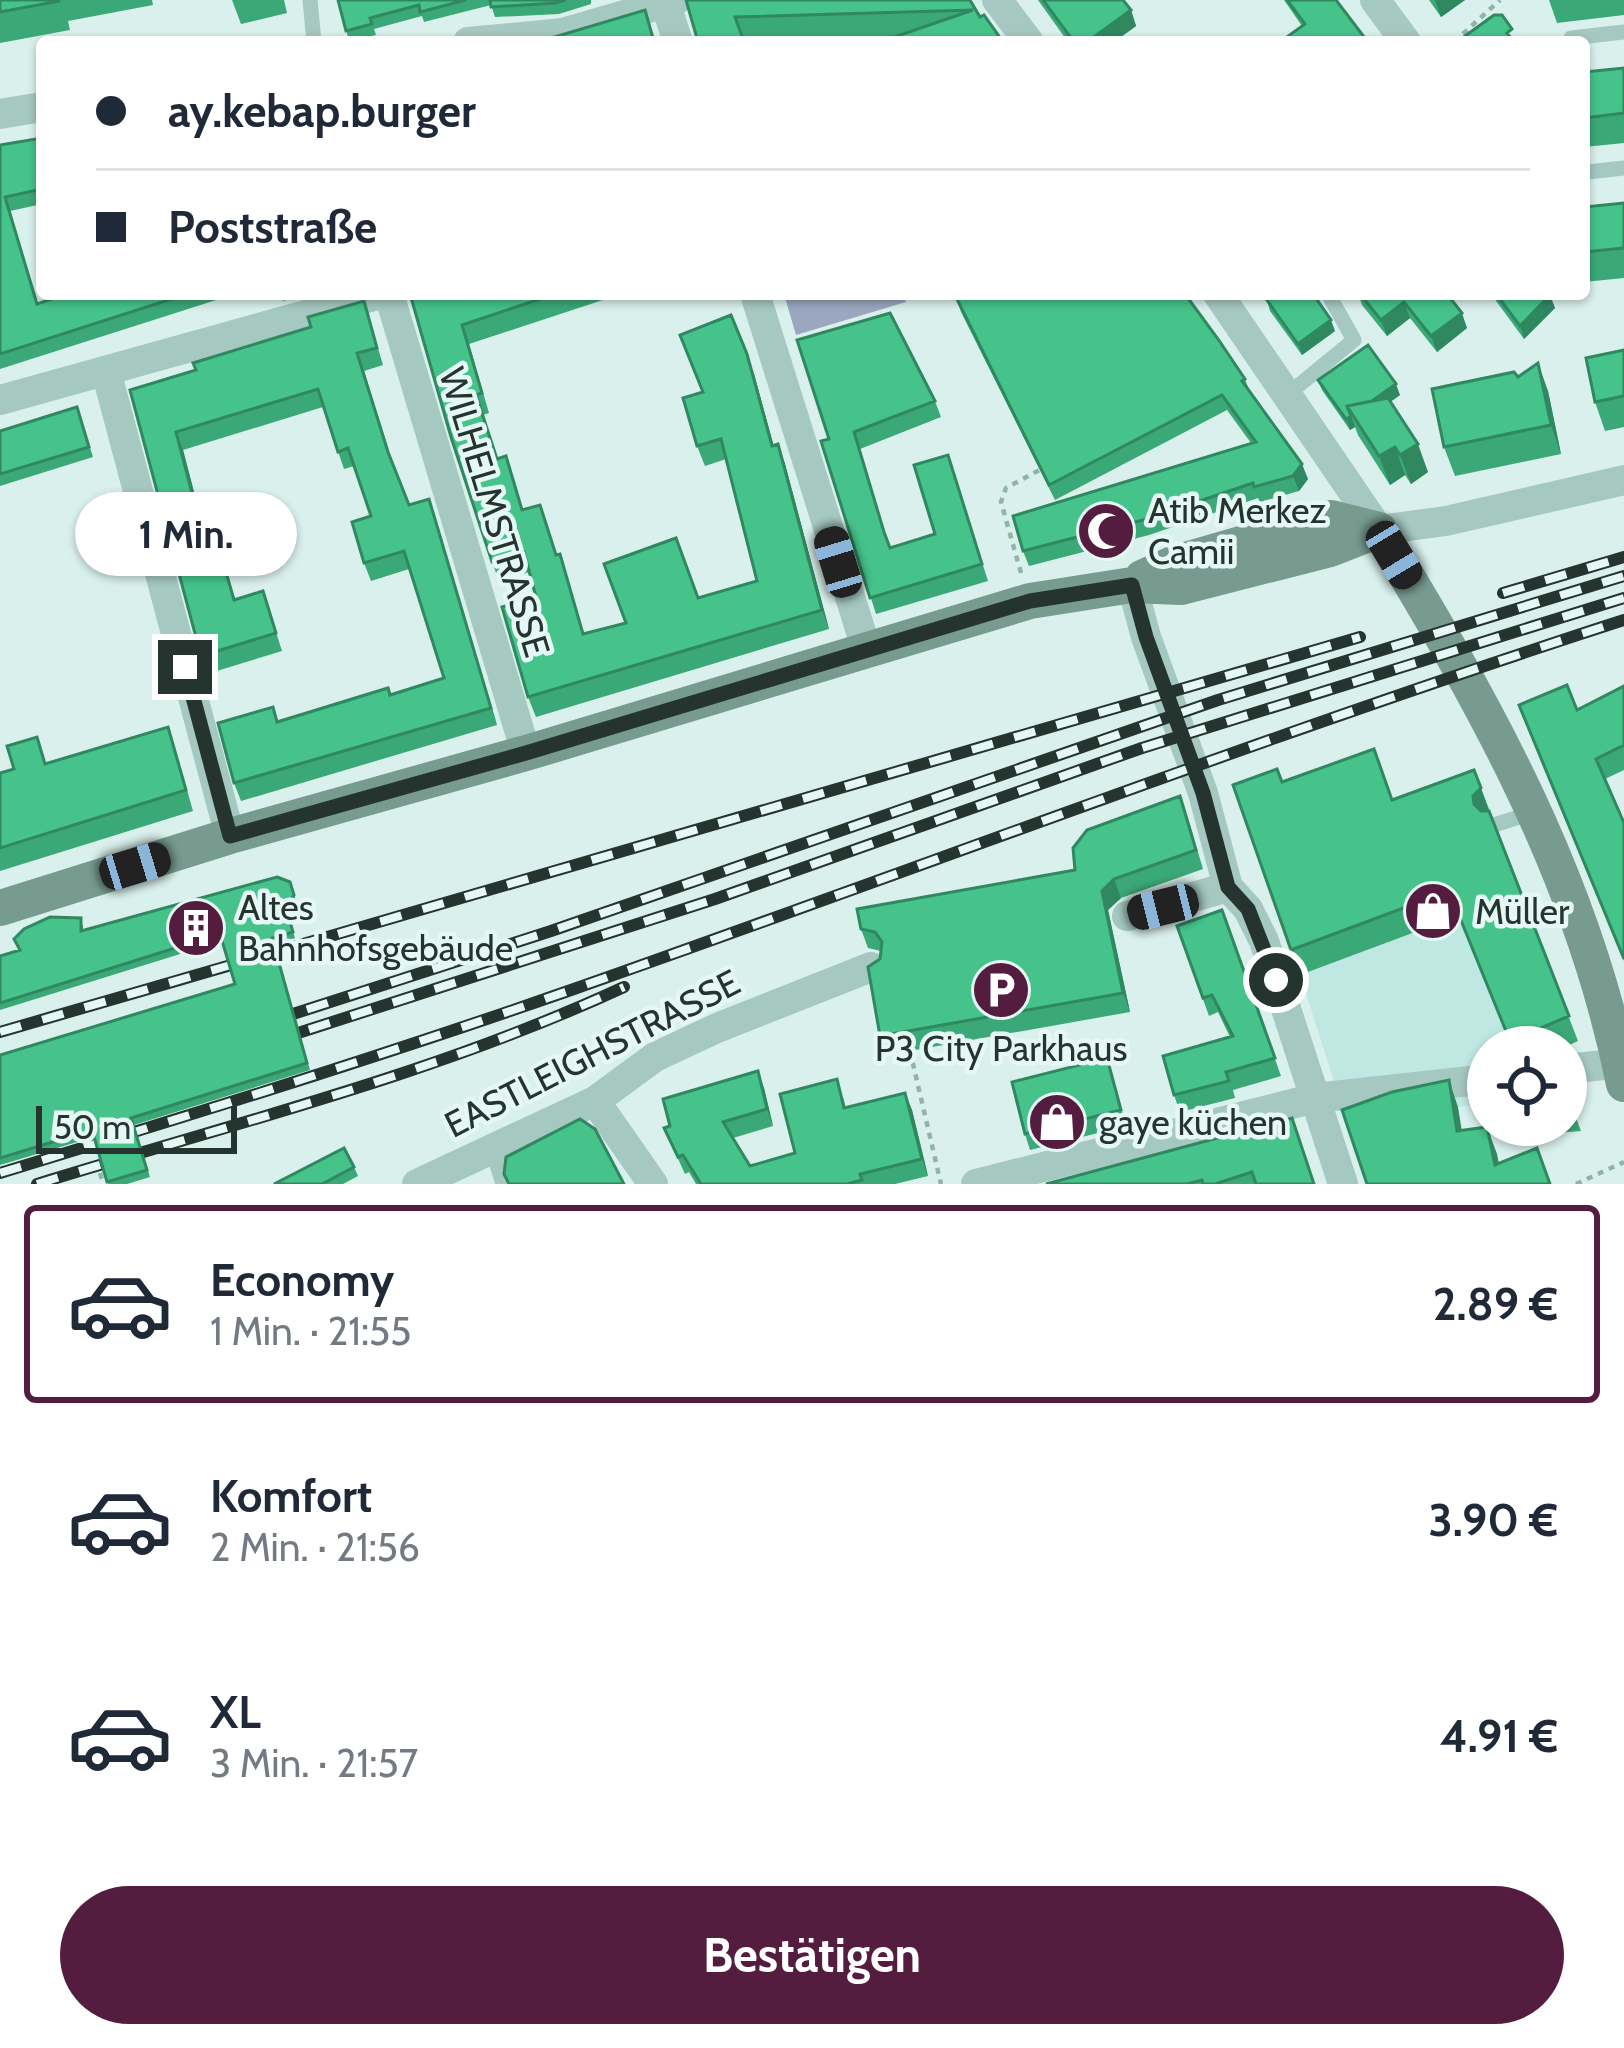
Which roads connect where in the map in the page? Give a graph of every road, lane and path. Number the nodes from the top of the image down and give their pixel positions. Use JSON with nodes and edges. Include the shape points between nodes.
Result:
{"nodes":[{"id":1,"x":310,"y":0,"type":"edge"},
{"id":2,"x":997,"y":0,"type":"edge"},
{"id":3,"x":1375,"y":0,"type":"edge"},
{"id":4,"x":1500,"y":0,"type":"edge"},
{"id":5,"x":671,"y":1,"type":"edge"},
{"id":6,"x":1490,"y":4,"type":"edge"},
{"id":7,"x":1624,"y":32,"type":"edge"},
{"id":8,"x":313,"y":36,"type":"edge"},
{"id":9,"x":531,"y":36,"type":"edge"},
{"id":10,"x":677,"y":36,"type":"edge"},
{"id":11,"x":1024,"y":36,"type":"edge"},
{"id":12,"x":1402,"y":36,"type":"edge"},
{"id":13,"x":1460,"y":36,"type":"edge"},
{"id":14,"x":1589,"y":36,"type":"edge"},
{"id":15,"x":36,"y":108,"type":"edge"},
{"id":16,"x":0,"y":114,"type":"edge"},
{"id":17,"x":1624,"y":168,"type":"edge"},
{"id":18,"x":1590,"y":172,"type":"edge"},
{"id":19,"x":363,"y":300,"type":"edge"},
{"id":20,"x":387,"y":300,"type":"edge"},
{"id":21,"x":757,"y":300,"type":"edge"},
{"id":22,"x":1228,"y":300,"type":"edge"},
{"id":23,"x":1331,"y":300,"type":"edge"},
{"id":24,"x":106,"y":371,"type":"junction"},
{"id":25,"x":1287,"y":395,"type":"junction"},
{"id":26,"x":0,"y":400,"type":"edge"},
{"id":27,"x":1051,"y":464,"type":"edge"},
{"id":28,"x":1624,"y":480,"type":"edge"},
{"id":29,"x":1446,"y":521,"type":"junction"},
{"id":30,"x":1379,"y":530,"type":"junction"},
{"id":31,"x":1409,"y":580,"type":"junction"},
{"id":32,"x":1132,"y":585,"type":"junction"},
{"id":33,"x":1030,"y":601,"type":"junction"},
{"id":34,"x":866,"y":651,"type":"junction"},
{"id":35,"x":526,"y":753,"type":"junction"},
{"id":36,"x":1535,"y":812,"type":"junction"},
{"id":37,"x":1494,"y":826,"type":"edge"},
{"id":38,"x":230,"y":836,"type":"junction"},
{"id":39,"x":1228,"y":887,"type":"junction"},
{"id":40,"x":0,"y":908,"type":"edge"},
{"id":41,"x":1127,"y":916,"type":"dead end"},
{"id":42,"x":871,"y":967,"type":"edge"},
{"id":43,"x":910,"y":1052,"type":"edge"},
{"id":44,"x":1587,"y":1069,"type":"edge"},
{"id":45,"x":1623,"y":1070,"type":"edge"},
{"id":46,"x":1467,"y":1080,"type":"edge"},
{"id":47,"x":1315,"y":1098,"type":"junction"},
{"id":48,"x":595,"y":1101,"type":"junction"},
{"id":49,"x":492,"y":1149,"type":"junction"},
{"id":50,"x":1624,"y":1162,"type":"edge"},
{"id":51,"x":100,"y":1173,"type":"edge"},
{"id":52,"x":105,"y":1183,"type":"edge"},
{"id":53,"x":416,"y":1184,"type":"edge"},
{"id":54,"x":503,"y":1184,"type":"edge"},
{"id":55,"x":653,"y":1184,"type":"edge"},
{"id":56,"x":941,"y":1184,"type":"edge"},
{"id":57,"x":976,"y":1184,"type":"edge"},
{"id":58,"x":1343,"y":1184,"type":"edge"},
{"id":59,"x":1576,"y":1184,"type":"edge"}],
"edges":[{"from":1,"to":8,"type":"lane"},
{"from":2,"to":11,"type":"street"},
{"from":3,"to":12,"type":"street"},
{"from":4,"to":6,"type":"path"},
{"from":5,"to":9,"type":"street"},
{"from":5,"to":10,"type":"street"},
{"from":6,"to":13,"type":"path"},
{"from":7,"to":14,"type":"lane"},
{"from":15,"to":16,"type":"street"},
{"from":17,"to":18,"type":"lane"},
{"from":19,"to":24,"type":"street"},
{"from":20,"to":35,"type":"street","name":"WILHELMSTRASSE"},
{"from":21,"to":34,"type":"street"},
{"from":22,"to":25,"type":"street"},
{"from":23,"to":25,"type":"lane","via":[[1354,340]]},
{"from":24,"to":26,"type":"street"},
{"from":24,"to":38,"type":"street"},
{"from":25,"to":30,"type":"street"},
{"from":27,"to":33,"type":"path","via":[[1006,488],[1000,502]]},
{"from":28,"to":29,"type":"street"},
{"from":29,"to":30,"type":"street"},
{"from":29,"to":31,"type":"street","via":[[1419,547]]},
{"from":30,"to":31,"type":"main road"},
{"from":30,"to":32,"type":"main road","via":[[1331,518],[1175,563]]},
{"from":31,"to":36,"type":"main road"},
{"from":32,"to":33,"type":"main road"},
{"from":32,"to":39,"type":"street"},
{"from":33,"to":34,"type":"main road"},
{"from":34,"to":35,"type":"main road"},
{"from":35,"to":38,"type":"main road"},
{"from":36,"to":37,"type":"lane"},
{"from":36,"to":45,"type":"main road","via":[[1596,970]]},
{"from":38,"to":40,"type":"main road"},
{"from":39,"to":41,"type":"street"},
{"from":39,"to":47,"type":"street","via":[[1264,941]]},
{"from":42,"to":48,"type":"street","name":"EASTLEIGHSTRASSE","via":[[655,1057]]},
{"from":43,"to":56,"type":"path"},
{"from":44,"to":45,"type":"street"},
{"from":46,"to":47,"type":"street"},
{"from":47,"to":57,"type":"street"},
{"from":47,"to":58,"type":"street"},
{"from":48,"to":49,"type":"street","name":"EASTLEIGHSTRASSE"},
{"from":48,"to":55,"type":"street"},
{"from":49,"to":53,"type":"street","name":"EASTLEIGHSTRASSE"},
{"from":49,"to":54,"type":"lane"},
{"from":50,"to":59,"type":"path"},
{"from":51,"to":52,"type":"path"}]}
